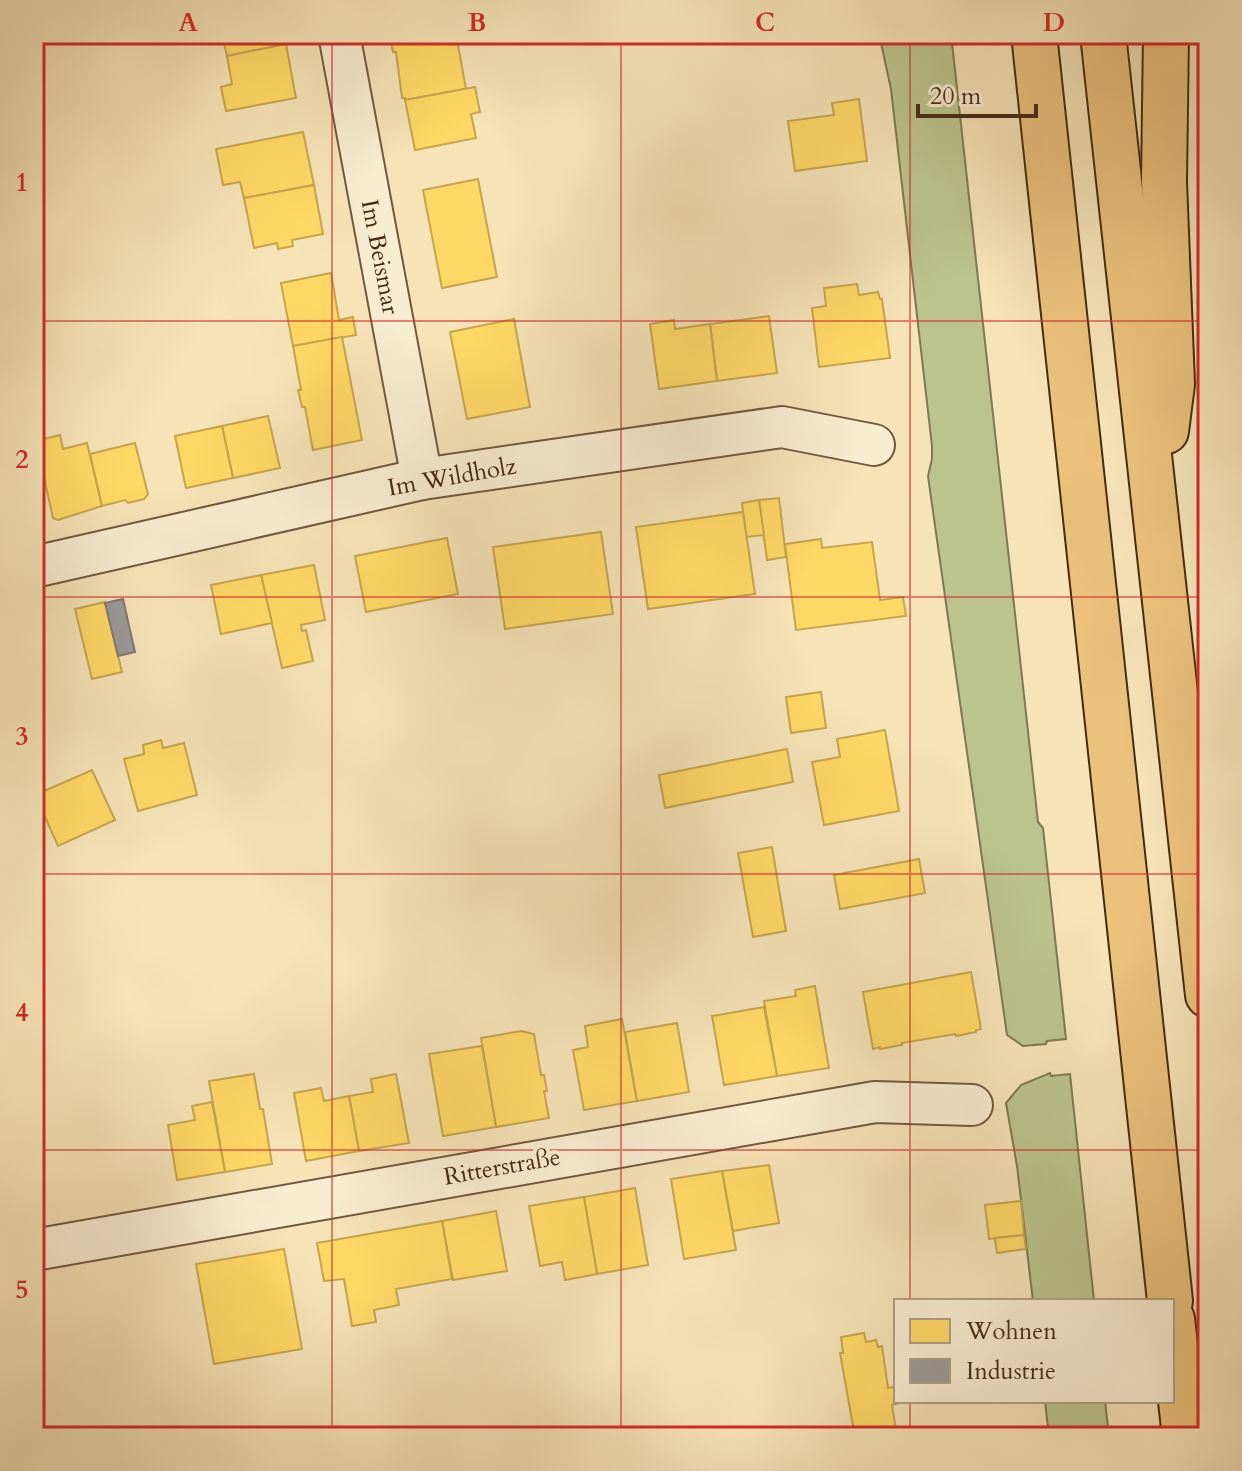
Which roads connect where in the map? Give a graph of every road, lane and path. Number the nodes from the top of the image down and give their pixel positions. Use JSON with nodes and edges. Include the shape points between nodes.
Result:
{"nodes":[{"id":1,"x":339,"y":34,"type":"edge"},
{"id":2,"x":1034,"y":34,"type":"edge"},
{"id":3,"x":1103,"y":34,"type":"edge"},
{"id":4,"x":1166,"y":34,"type":"edge"},
{"id":5,"x":874,"y":445,"type":"dead end"},
{"id":6,"x":422,"y":479,"type":"junction"},
{"id":7,"x":1156,"y":520,"type":"junction"},
{"id":8,"x":34,"y":567,"type":"edge"},
{"id":9,"x":1208,"y":995,"type":"edge"},
{"id":10,"x":972,"y":1105,"type":"dead end"},
{"id":11,"x":34,"y":1250,"type":"edge"},
{"id":12,"x":1170,"y":1299,"type":"edge"},
{"id":13,"x":1174,"y":1337,"type":"edge"},
{"id":14,"x":1185,"y":1437,"type":"edge"}],
"edges":[{"from":1,"to":6,"type":"street","name":"Im Beismar"},
{"from":2,"to":12,"type":"highway"},
{"from":3,"to":7,"type":"highway"},
{"from":4,"to":7,"type":"highway","via":[[1164,182],[1172,384]]},
{"from":5,"to":6,"type":"street","name":"Im Wildholz","via":[[782,427]]},
{"from":6,"to":8,"type":"street","name":"Im Wildholz"},
{"from":7,"to":9,"type":"highway"},
{"from":10,"to":11,"type":"street","name":"Ritterstraße","via":[[875,1102]]},
{"from":13,"to":14,"type":"highway"}]}
